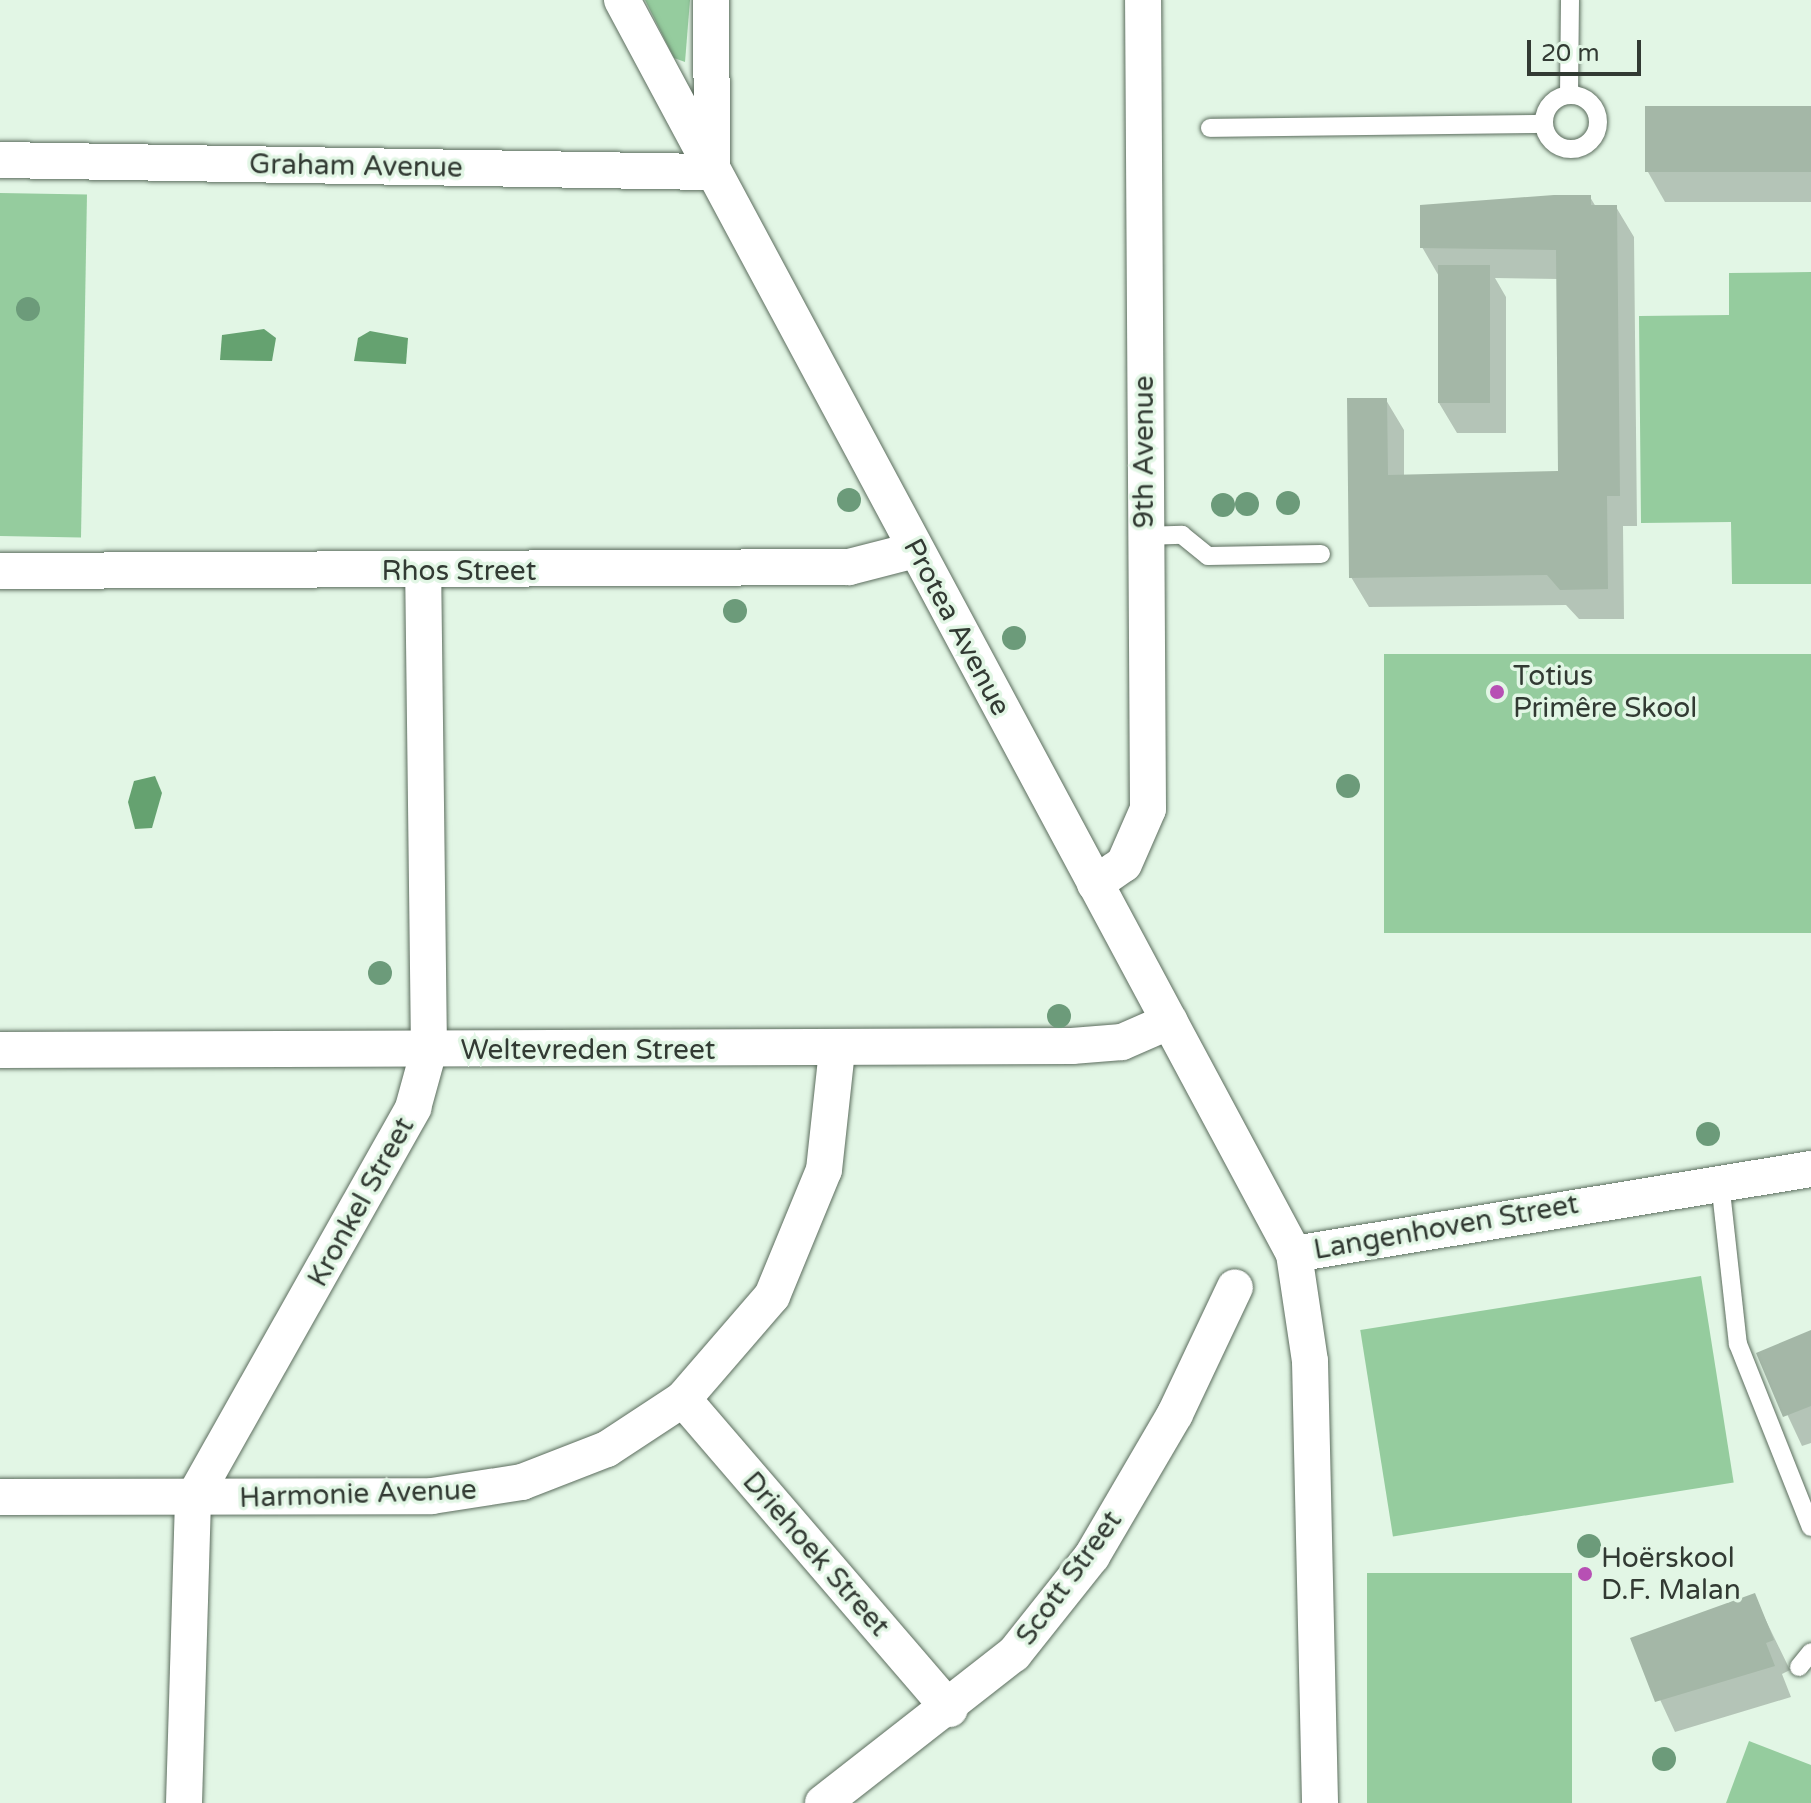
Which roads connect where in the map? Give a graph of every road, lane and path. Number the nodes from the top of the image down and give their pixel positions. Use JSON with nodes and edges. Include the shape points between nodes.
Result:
{"nodes":[{"id":1,"x":622,"y":0,"type":"edge"},
{"id":2,"x":711,"y":0,"type":"edge"},
{"id":3,"x":1143,"y":0,"type":"edge"},
{"id":4,"x":1570,"y":0,"type":"edge"},
{"id":5,"x":1569,"y":95,"type":"junction"},
{"id":6,"x":1544,"y":124,"type":"junction"},
{"id":7,"x":1210,"y":128,"type":"dead end"},
{"id":8,"x":0,"y":160,"type":"edge"},
{"id":9,"x":712,"y":172,"type":"junction"},
{"id":10,"x":1144,"y":536,"type":"junction"},
{"id":11,"x":915,"y":550,"type":"junction"},
{"id":12,"x":1321,"y":554,"type":"dead end"},
{"id":13,"x":0,"y":571,"type":"edge"},
{"id":14,"x":423,"y":573,"type":"junction"},
{"id":15,"x":1095,"y":884,"type":"junction"},
{"id":16,"x":1170,"y":1021,"type":"junction"},
{"id":17,"x":0,"y":1050,"type":"edge"},
{"id":18,"x":429,"y":1050,"type":"junction"},
{"id":19,"x":837,"y":1050,"type":"junction"},
{"id":20,"x":1811,"y":1169,"type":"edge"},
{"id":21,"x":1720,"y":1182,"type":"junction"},
{"id":22,"x":1294,"y":1254,"type":"junction"},
{"id":23,"x":1235,"y":1287,"type":"dead end"},
{"id":24,"x":683,"y":1399,"type":"junction"},
{"id":25,"x":0,"y":1497,"type":"edge"},
{"id":26,"x":193,"y":1499,"type":"junction"},
{"id":27,"x":1811,"y":1527,"type":"edge"},
{"id":28,"x":950,"y":1709,"type":"junction"},
{"id":29,"x":184,"y":1803,"type":"edge"},
{"id":30,"x":823,"y":1803,"type":"edge"},
{"id":31,"x":1320,"y":1803,"type":"edge"}],
"edges":[{"from":1,"to":9,"type":"street","name":"Protea Avenue"},
{"from":2,"to":9,"type":"street"},
{"from":3,"to":10,"type":"street","name":"9th Avenue"},
{"from":4,"to":5,"type":"lane"},
{"from":5,"to":6,"type":"lane","via":[[1556,100]]},
{"from":5,"to":6,"type":"lane","via":[[1594,107],[1596,134],[1587,145],[1560,146]]},
{"from":6,"to":7,"type":"lane"},
{"from":8,"to":9,"type":"street","name":"Graham Avenue"},
{"from":9,"to":11,"type":"street","name":"Protea Avenue"},
{"from":10,"to":12,"type":"lane","via":[[1182,535],[1208,556]]},
{"from":10,"to":15,"type":"street","name":"9th Avenue","via":[[1148,809],[1124,864]]},
{"from":11,"to":14,"type":"street","name":"Rhos Street","via":[[849,567]]},
{"from":11,"to":15,"type":"street","name":"Protea Avenue"},
{"from":13,"to":14,"type":"street","name":"Rhos Street"},
{"from":14,"to":18,"type":"street","name":"Kronkel Street"},
{"from":15,"to":16,"type":"street","name":"Protea Avenue"},
{"from":16,"to":19,"type":"street","name":"Weltevreden Street","via":[[1094,1045]]},
{"from":16,"to":22,"type":"street","name":"Protea Avenue"},
{"from":17,"to":18,"type":"street","name":"Weltevreden Street"},
{"from":18,"to":19,"type":"street","name":"Weltevreden Street"},
{"from":18,"to":26,"type":"street","name":"Kronkel Street","via":[[413,1108]]},
{"from":19,"to":24,"type":"street","name":"Harmonie Avenue","via":[[824,1170],[794,1256],[746,1333]]},
{"from":20,"to":21,"type":"street","name":"Langenhoven Street"},
{"from":21,"to":22,"type":"street","name":"Langenhoven Street"},
{"from":21,"to":27,"type":"lane","via":[[1738,1344]]},
{"from":22,"to":31,"type":"street","name":"Langenhoven Street","via":[[1310,1361]]},
{"from":23,"to":28,"type":"street","name":"Scott Street","via":[[1175,1414],[1092,1556],[1014,1654]]},
{"from":24,"to":26,"type":"street","name":"Harmonie Avenue","via":[[593,1455],[478,1491]]},
{"from":24,"to":28,"type":"street","name":"Driehoek Street"},
{"from":25,"to":26,"type":"street","name":"Harmonie Avenue"},
{"from":26,"to":29,"type":"street","name":"Kronkel Street"},
{"from":28,"to":30,"type":"street","name":"Scott Street"}]}
